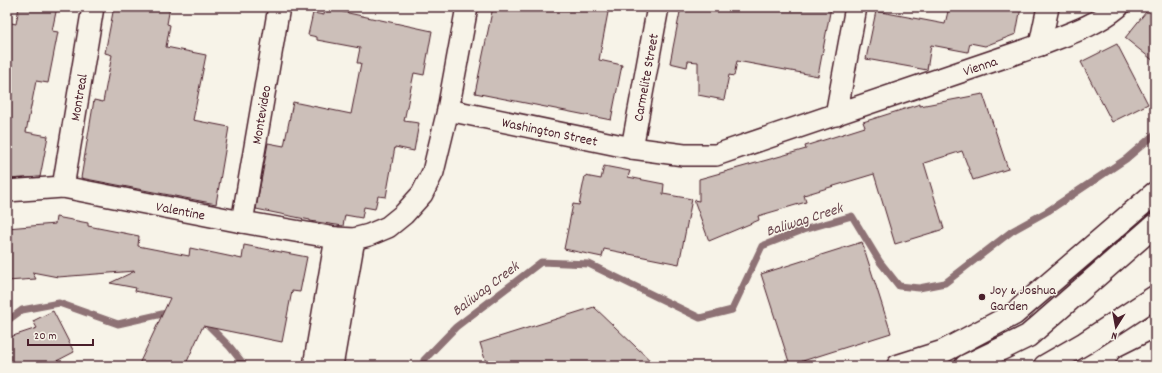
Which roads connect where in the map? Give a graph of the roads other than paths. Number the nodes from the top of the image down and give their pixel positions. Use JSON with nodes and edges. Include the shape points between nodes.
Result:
{"nodes":[{"id":1,"x":93,"y":7,"type":"edge"},
{"id":2,"x":279,"y":7,"type":"edge"},
{"id":3,"x":467,"y":7,"type":"edge"},
{"id":4,"x":658,"y":7,"type":"edge"},
{"id":5,"x":856,"y":7,"type":"edge"},
{"id":6,"x":1048,"y":7,"type":"edge"},
{"id":7,"x":1118,"y":7,"type":"edge"},
{"id":8,"x":1040,"y":45,"type":"junction"},
{"id":9,"x":448,"y":110,"type":"junction"},
{"id":10,"x":836,"y":115,"type":"junction"},
{"id":11,"x":632,"y":148,"type":"junction"},
{"id":12,"x":63,"y":187,"type":"junction"},
{"id":13,"x":7,"y":191,"type":"edge"},
{"id":14,"x":1155,"y":193,"type":"edge"},
{"id":15,"x":242,"y":222,"type":"junction"},
{"id":16,"x":1155,"y":225,"type":"edge"},
{"id":17,"x":345,"y":239,"type":"junction"},
{"id":18,"x":1155,"y":297,"type":"edge"},
{"id":19,"x":1155,"y":352,"type":"edge"},
{"id":20,"x":314,"y":366,"type":"edge"},
{"id":21,"x":332,"y":366,"type":"edge"},
{"id":22,"x":898,"y":366,"type":"edge"},
{"id":23,"x":966,"y":366,"type":"edge"},
{"id":24,"x":1045,"y":366,"type":"edge"},
{"id":25,"x":1128,"y":366,"type":"edge"}],
"edges":[{"from":1,"to":12,"type":"street","name":"Montreal"},
{"from":2,"to":15,"type":"street","name":"Montevideo"},
{"from":3,"to":9,"type":"street"},
{"from":4,"to":11,"type":"street","name":"Carmelite Street"},
{"from":5,"to":10,"type":"street"},
{"from":6,"to":8,"type":"street"},
{"from":7,"to":8,"type":"street","name":"Vienna","via":[[1098,22]]},
{"from":8,"to":10,"type":"street","name":"Vienna"},
{"from":9,"to":11,"type":"street","name":"Washington Street"},
{"from":9,"to":17,"type":"street","via":[[433,172],[422,194],[388,227],[369,235]]},
{"from":10,"to":11,"type":"street","name":"Washington Street","via":[[716,155],[684,156]]},
{"from":12,"to":13,"type":"street","name":"Valentine"},
{"from":12,"to":15,"type":"street","name":"Valentine"},
{"from":14,"to":22,"type":"main road","via":[[1014,314],[942,352]]},
{"from":15,"to":17,"type":"street","name":"Valentine"},
{"from":16,"to":23,"type":"main road","via":[[1028,336]]},
{"from":17,"to":20,"type":"street"},
{"from":17,"to":21,"type":"street"},
{"from":18,"to":24,"type":"main road"},
{"from":19,"to":25,"type":"main road"}]}
